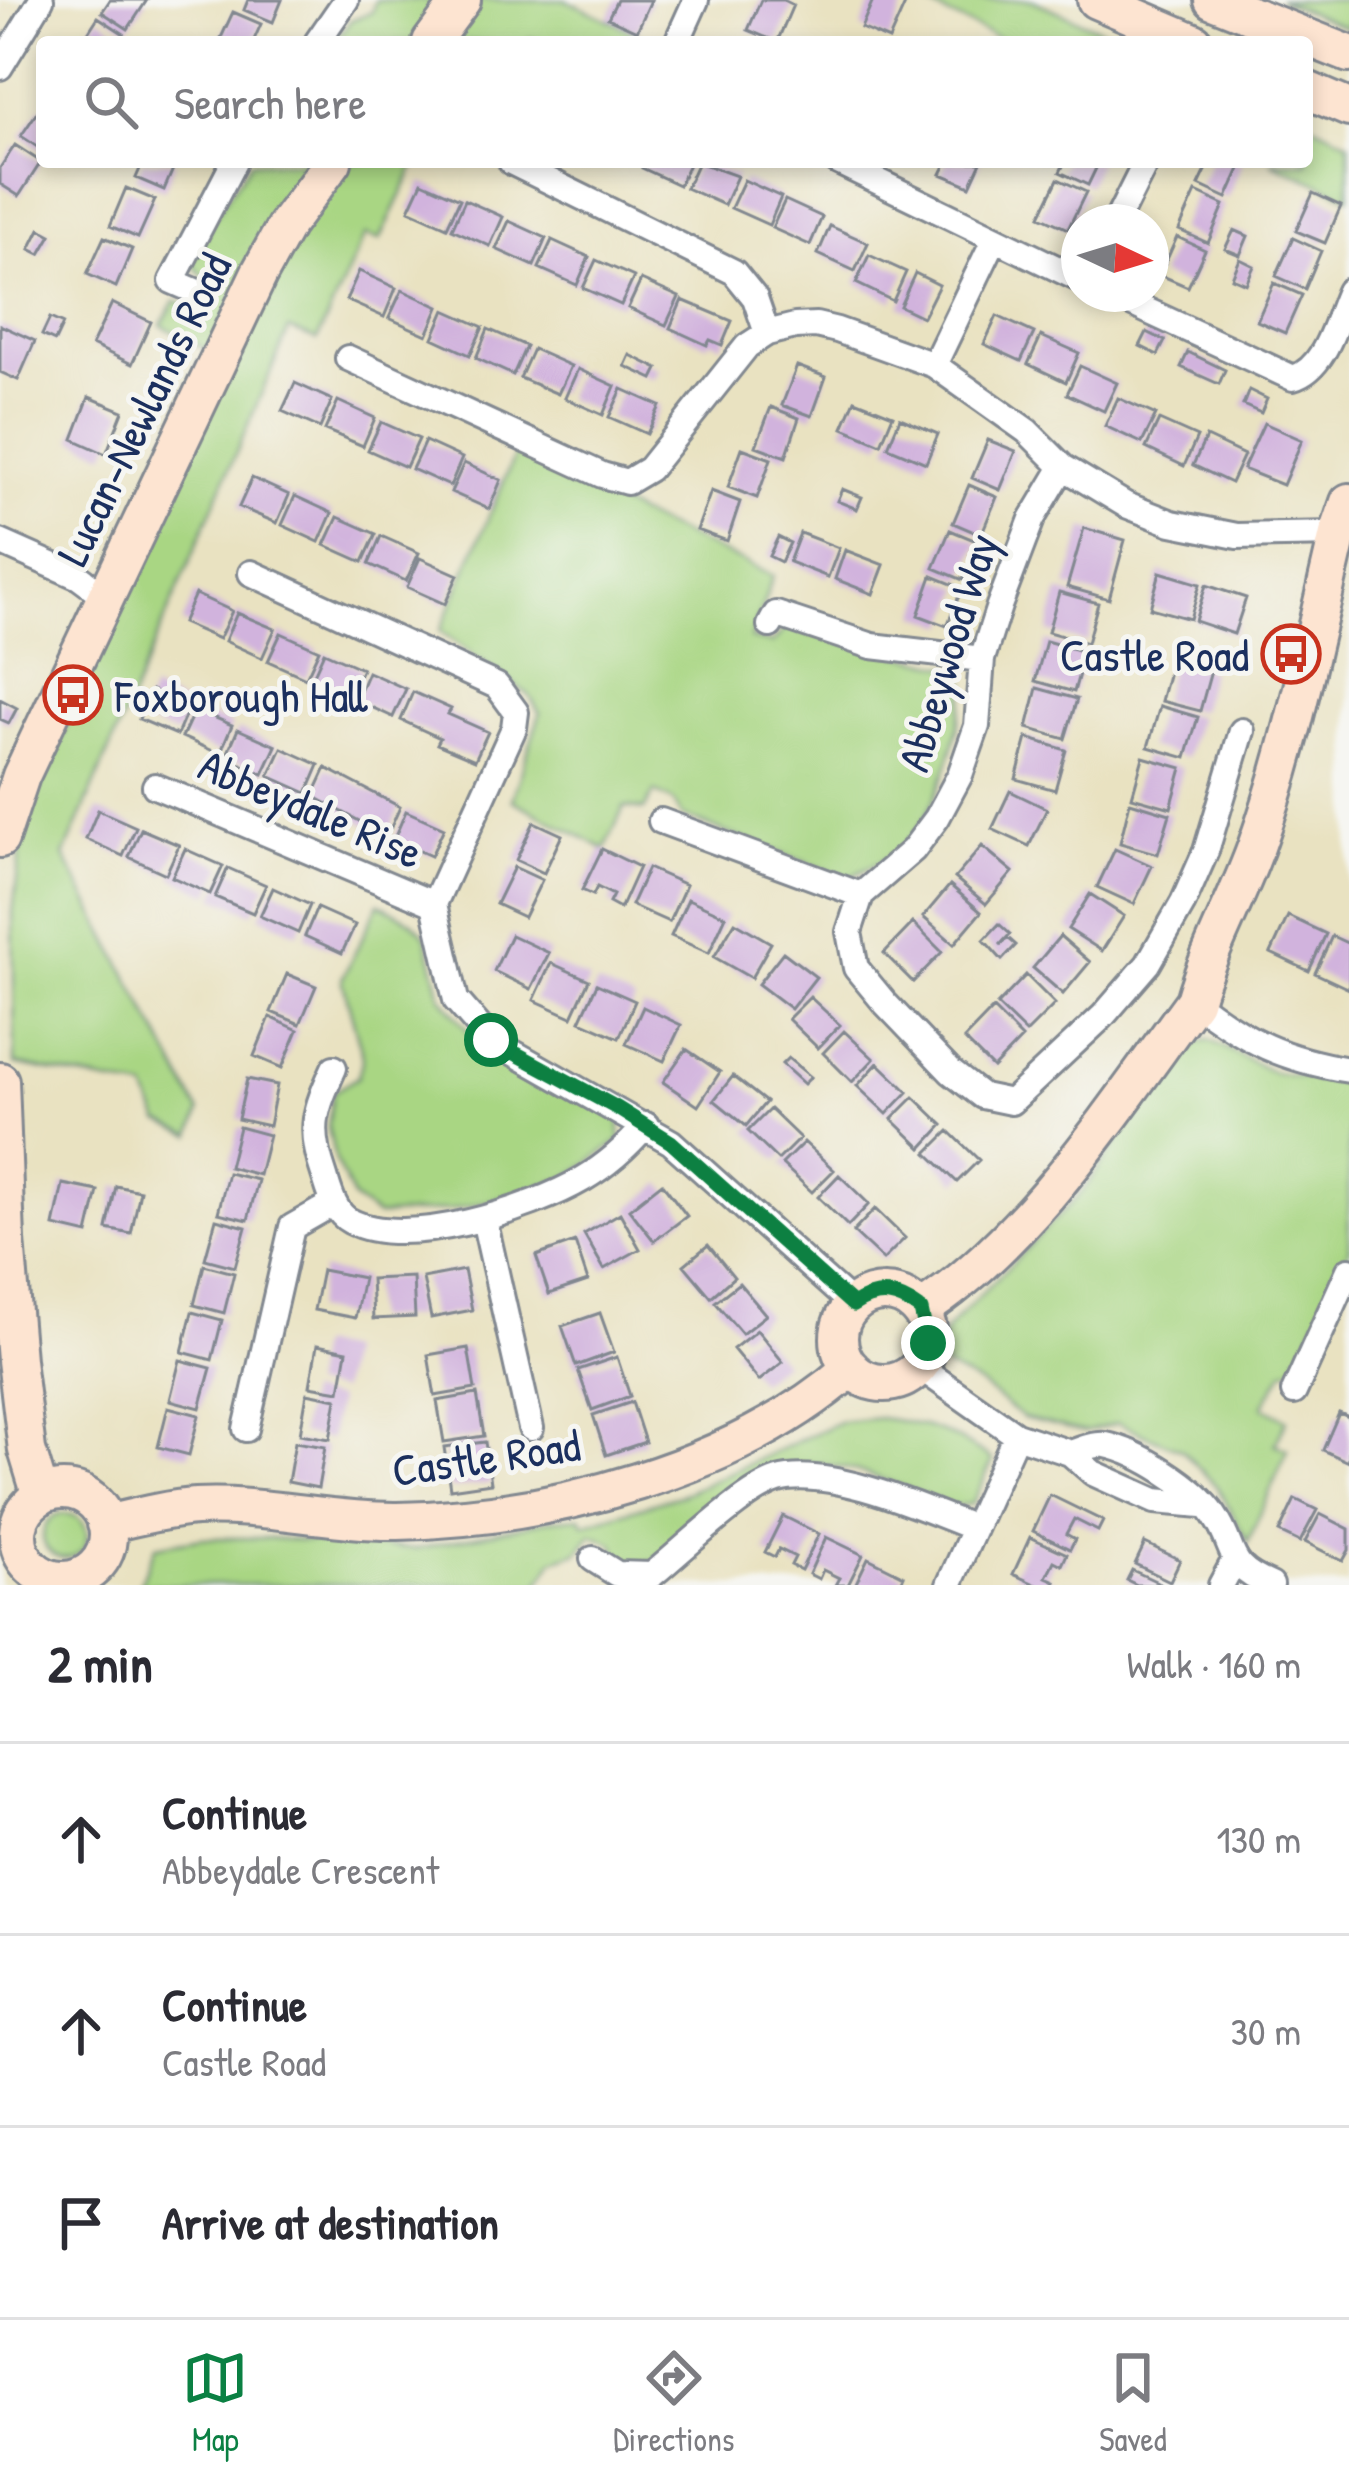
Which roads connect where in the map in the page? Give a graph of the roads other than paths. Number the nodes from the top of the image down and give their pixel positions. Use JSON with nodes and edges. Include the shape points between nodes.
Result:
{"nodes":[{"id":1,"x":41,"y":0,"type":"edge"},
{"id":2,"x":346,"y":0,"type":"edge"},
{"id":3,"x":462,"y":0,"type":"edge"},
{"id":4,"x":696,"y":0,"type":"edge"},
{"id":5,"x":1096,"y":0,"type":"edge"},
{"id":6,"x":1214,"y":0,"type":"edge"},
{"id":7,"x":320,"y":36,"type":"edge"},
{"id":8,"x":435,"y":36,"type":"edge"},
{"id":9,"x":679,"y":36,"type":"edge"},
{"id":10,"x":1180,"y":36,"type":"edge"},
{"id":11,"x":1304,"y":36,"type":"edge"},
{"id":12,"x":1313,"y":40,"type":"edge"},
{"id":13,"x":1349,"y":54,"type":"edge"},
{"id":14,"x":0,"y":67,"type":"edge"},
{"id":15,"x":1313,"y":93,"type":"edge"},
{"id":16,"x":1349,"y":108,"type":"edge"},
{"id":17,"x":231,"y":168,"type":"edge"},
{"id":18,"x":329,"y":168,"type":"edge"},
{"id":19,"x":523,"y":168,"type":"edge"},
{"id":20,"x":1143,"y":168,"type":"edge"},
{"id":21,"x":879,"y":170,"type":"edge"},
{"id":22,"x":1125,"y":204,"type":"edge"},
{"id":23,"x":995,"y":238,"type":"junction"},
{"id":24,"x":1061,"y":269,"type":"edge"},
{"id":25,"x":1349,"y":291,"type":"edge"},
{"id":26,"x":202,"y":294,"type":"dead end"},
{"id":27,"x":1150,"y":312,"type":"edge"},
{"id":28,"x":766,"y":332,"type":"junction"},
{"id":29,"x":348,"y":358,"type":"dead end"},
{"id":30,"x":934,"y":365,"type":"junction"},
{"id":31,"x":1063,"y":466,"type":"junction"},
{"id":32,"x":1343,"y":518,"type":"edge"},
{"id":33,"x":0,"y":542,"type":"edge"},
{"id":34,"x":251,"y":573,"type":"dead end"},
{"id":35,"x":106,"y":597,"type":"junction"},
{"id":36,"x":770,"y":625,"type":"dead end"},
{"id":37,"x":982,"y":658,"type":"junction"},
{"id":38,"x":1242,"y":731,"type":"dead end"},
{"id":39,"x":155,"y":786,"type":"dead end"},
{"id":40,"x":662,"y":821,"type":"dead end"},
{"id":41,"x":0,"y":839,"type":"edge"},
{"id":42,"x":861,"y":896,"type":"junction"},
{"id":43,"x":434,"y":904,"type":"junction"},
{"id":44,"x":1194,"y":1001,"type":"junction"},
{"id":45,"x":334,"y":1068,"type":"dead end"},
{"id":46,"x":1349,"y":1070,"type":"edge"},
{"id":47,"x":0,"y":1082,"type":"edge"},
{"id":48,"x":646,"y":1125,"type":"junction"},
{"id":49,"x":334,"y":1203,"type":"junction"},
{"id":50,"x":484,"y":1219,"type":"junction"},
{"id":51,"x":1349,"y":1270,"type":"edge"},
{"id":52,"x":853,"y":1305,"type":"junction"},
{"id":53,"x":921,"y":1310,"type":"junction"},
{"id":54,"x":918,"y":1366,"type":"junction"},
{"id":55,"x":851,"y":1367,"type":"junction"},
{"id":56,"x":1294,"y":1392,"type":"dead end"},
{"id":57,"x":531,"y":1428,"type":"dead end"},
{"id":58,"x":246,"y":1429,"type":"dead end"},
{"id":59,"x":1016,"y":1435,"type":"junction"},
{"id":60,"x":21,"y":1522,"type":"edge"},
{"id":61,"x":106,"y":1524,"type":"junction"},
{"id":62,"x":974,"y":1528,"type":"junction"},
{"id":63,"x":593,"y":1559,"type":"dead end"},
{"id":64,"x":1234,"y":1561,"type":"junction"},
{"id":65,"x":38,"y":1572,"type":"junction"},
{"id":66,"x":0,"y":1579,"type":"edge"},
{"id":67,"x":85,"y":1580,"type":"edge"},
{"id":68,"x":949,"y":1585,"type":"edge"},
{"id":69,"x":1221,"y":1585,"type":"edge"},
{"id":70,"x":1271,"y":1585,"type":"edge"}],
"edges":[{"from":1,"to":14,"type":"street"},
{"from":2,"to":7,"type":"street"},
{"from":3,"to":8,"type":"street"},
{"from":4,"to":9,"type":"street"},
{"from":5,"to":10,"type":"street"},
{"from":6,"to":11,"type":"street"},
{"from":12,"to":13,"type":"street"},
{"from":15,"to":16,"type":"street"},
{"from":17,"to":26,"type":"street","via":[[172,281]]},
{"from":18,"to":35,"type":"street","name":"Lucan-Newlands Road","via":[[259,274]]},
{"from":19,"to":28,"type":"street","via":[[734,272],[755,298]]},
{"from":20,"to":22,"type":"street"},
{"from":21,"to":23,"type":"street"},
{"from":23,"to":24,"type":"street"},
{"from":23,"to":30,"type":"street"},
{"from":25,"to":27,"type":"street","via":[[1316,364],[1293,378]]},
{"from":28,"to":29,"type":"street","via":[[649,470],[627,482]]},
{"from":28,"to":30,"type":"street","via":[[816,325]]},
{"from":30,"to":31,"type":"street"},
{"from":31,"to":32,"type":"street","via":[[1126,505],[1238,536]]},
{"from":31,"to":37,"type":"street","name":"Abbeywood Way","via":[[1023,539]]},
{"from":32,"to":44,"type":"street","via":[[1282,768]]},
{"from":33,"to":35,"type":"street"},
{"from":34,"to":43,"type":"street","via":[[497,686],[511,702],[514,728]]},
{"from":35,"to":41,"type":"street","name":"Lucan-Newlands Road","via":[[21,776]]},
{"from":36,"to":37,"type":"street","via":[[776,614],[872,646]]},
{"from":37,"to":42,"type":"street","name":"Abbeywood Way","via":[[976,726],[960,775],[913,850]]},
{"from":38,"to":42,"type":"street","via":[[1206,851],[1148,964],[1011,1102],[982,1096],[951,1072],[856,968],[849,932]]},
{"from":39,"to":43,"type":"street","name":"Abbeydale Rise"},
{"from":40,"to":42,"type":"street"},
{"from":43,"to":48,"type":"street","via":[[456,1000],[491,1040]]},
{"from":44,"to":46,"type":"street","via":[[1288,1058]]},
{"from":44,"to":53,"type":"street","via":[[1064,1175],[999,1245]]},
{"from":45,"to":49,"type":"street","via":[[312,1134]]},
{"from":47,"to":60,"type":"street","via":[[27,1450]]},
{"from":48,"to":50,"type":"street","via":[[581,1181]]},
{"from":48,"to":52,"type":"street"},
{"from":49,"to":50,"type":"street","via":[[347,1221],[387,1231]]},
{"from":49,"to":58,"type":"street","via":[[292,1227]]},
{"from":50,"to":57,"type":"street"},
{"from":51,"to":56,"type":"street"},
{"from":52,"to":53,"type":"street","via":[[893,1294]]},
{"from":52,"to":55,"type":"street","via":[[839,1341]]},
{"from":53,"to":54,"type":"street","via":[[928,1343]]},
{"from":54,"to":55,"type":"street","via":[[884,1383]]},
{"from":54,"to":59,"type":"street"},
{"from":55,"to":61,"type":"street","name":"Castle Road","via":[[821,1394],[711,1453],[560,1502],[394,1521],[200,1507]]},
{"from":59,"to":62,"type":"street"},
{"from":59,"to":64,"type":"street","via":[[1070,1453],[1093,1473],[1155,1501],[1202,1505]]},
{"from":60,"to":61,"type":"street","via":[[54,1491],[77,1492]]},
{"from":60,"to":65,"type":"street","via":[[20,1548]]},
{"from":61,"to":67,"type":"street","via":[[103,1555]]},
{"from":62,"to":63,"type":"street","via":[[805,1476],[753,1494],[652,1575],[617,1574]]},
{"from":62,"to":68,"type":"street"},
{"from":64,"to":69,"type":"street"},
{"from":64,"to":70,"type":"street"},
{"from":65,"to":66,"type":"street"},
{"from":65,"to":67,"type":"street"}]}
